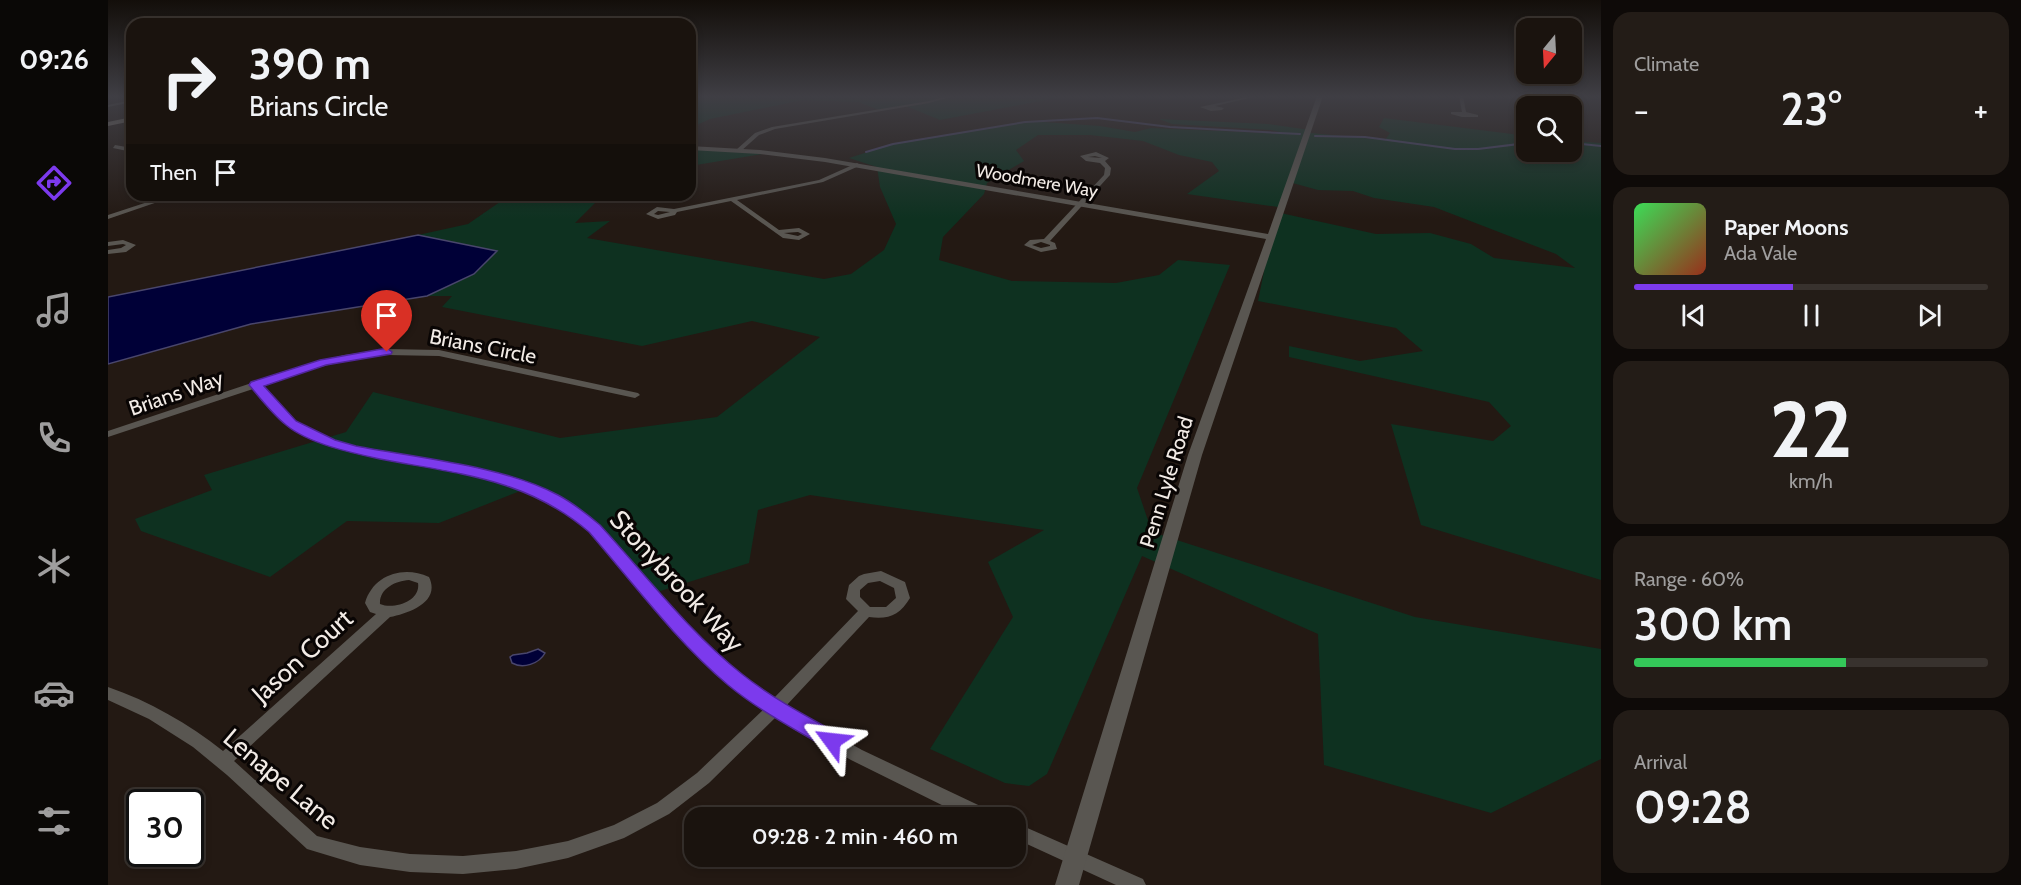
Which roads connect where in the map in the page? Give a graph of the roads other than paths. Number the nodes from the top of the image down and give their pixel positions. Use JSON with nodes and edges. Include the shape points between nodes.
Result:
{"nodes":[{"id":1,"x":753,"y":137,"type":"edge"},
{"id":2,"x":1306,"y":137,"type":"edge"},
{"id":3,"x":115,"y":147,"type":"dead end"},
{"id":4,"x":696,"y":148,"type":"edge"},
{"id":5,"x":126,"y":149,"type":"edge"},
{"id":6,"x":739,"y":150,"type":"junction"},
{"id":7,"x":1102,"y":160,"type":"dead end"},
{"id":8,"x":856,"y":165,"type":"junction"},
{"id":9,"x":732,"y":199,"type":"junction"},
{"id":10,"x":157,"y":201,"type":"edge"},
{"id":11,"x":1081,"y":204,"type":"junction"},
{"id":12,"x":674,"y":211,"type":"dead end"},
{"id":13,"x":108,"y":217,"type":"edge"},
{"id":14,"x":778,"y":232,"type":"dead end"},
{"id":15,"x":1271,"y":237,"type":"junction"},
{"id":16,"x":1046,"y":241,"type":"dead end"},
{"id":17,"x":108,"y":244,"type":"edge"},
{"id":18,"x":108,"y":252,"type":"edge"},
{"id":19,"x":255,"y":385,"type":"junction"},
{"id":20,"x":635,"y":395,"type":"dead end"},
{"id":21,"x":108,"y":434,"type":"edge"},
{"id":22,"x":866,"y":611,"type":"dead end"},
{"id":23,"x":386,"y":612,"type":"dead end"},
{"id":24,"x":108,"y":693,"type":"edge"},
{"id":25,"x":774,"y":707,"type":"junction"},
{"id":26,"x":223,"y":761,"type":"junction"},
{"id":27,"x":964,"y":807,"type":"edge"},
{"id":28,"x":1026,"y":836,"type":"edge"},
{"id":29,"x":1076,"y":858,"type":"junction"},
{"id":30,"x":1067,"y":885,"type":"edge"},
{"id":31,"x":1137,"y":885,"type":"edge"}],
"edges":[{"from":1,"to":6,"type":"street"},
{"from":2,"to":15,"type":"street","name":"Penn Lyle Road"},
{"from":3,"to":5,"type":"street"},
{"from":4,"to":6,"type":"street","name":"Woodmere Way"},
{"from":6,"to":8,"type":"street","name":"Woodmere Way"},
{"from":7,"to":11,"type":"street","via":[[1108,168],[1107,175]]},
{"from":8,"to":9,"type":"street","via":[[821,181]]},
{"from":8,"to":11,"type":"street","name":"Woodmere Way"},
{"from":9,"to":12,"type":"street"},
{"from":9,"to":14,"type":"street"},
{"from":10,"to":13,"type":"street"},
{"from":11,"to":15,"type":"street","name":"Woodmere Way"},
{"from":11,"to":16,"type":"street"},
{"from":15,"to":29,"type":"street","name":"Penn Lyle Road","via":[[1196,455]]},
{"from":17,"to":18,"type":"street","via":[[132,245]]},
{"from":19,"to":20,"type":"street","name":"Brians Circle","via":[[344,358],[407,351],[439,353]]},
{"from":19,"to":21,"type":"street","name":"Brians Way"},
{"from":19,"to":25,"type":"street","name":"Stonybrook Way","via":[[292,423],[330,442],[500,477],[552,498],[594,528],[704,651],[735,680]]},
{"from":22,"to":25,"type":"street","name":"Lenape Lane"},
{"from":23,"to":26,"type":"street","name":"Jason Court"},
{"from":24,"to":26,"type":"street","name":"Lenape Lane","via":[[171,725]]},
{"from":25,"to":26,"type":"street","name":"Lenape Lane","via":[[702,779],[628,830],[543,864],[461,878],[421,878],[378,871],[341,859],[310,841]]},
{"from":25,"to":27,"type":"street","name":"Stonybrook Way","via":[[850,752]]},
{"from":28,"to":29,"type":"street"},
{"from":29,"to":30,"type":"street","name":"Penn Lyle Road"},
{"from":29,"to":31,"type":"street"}]}
